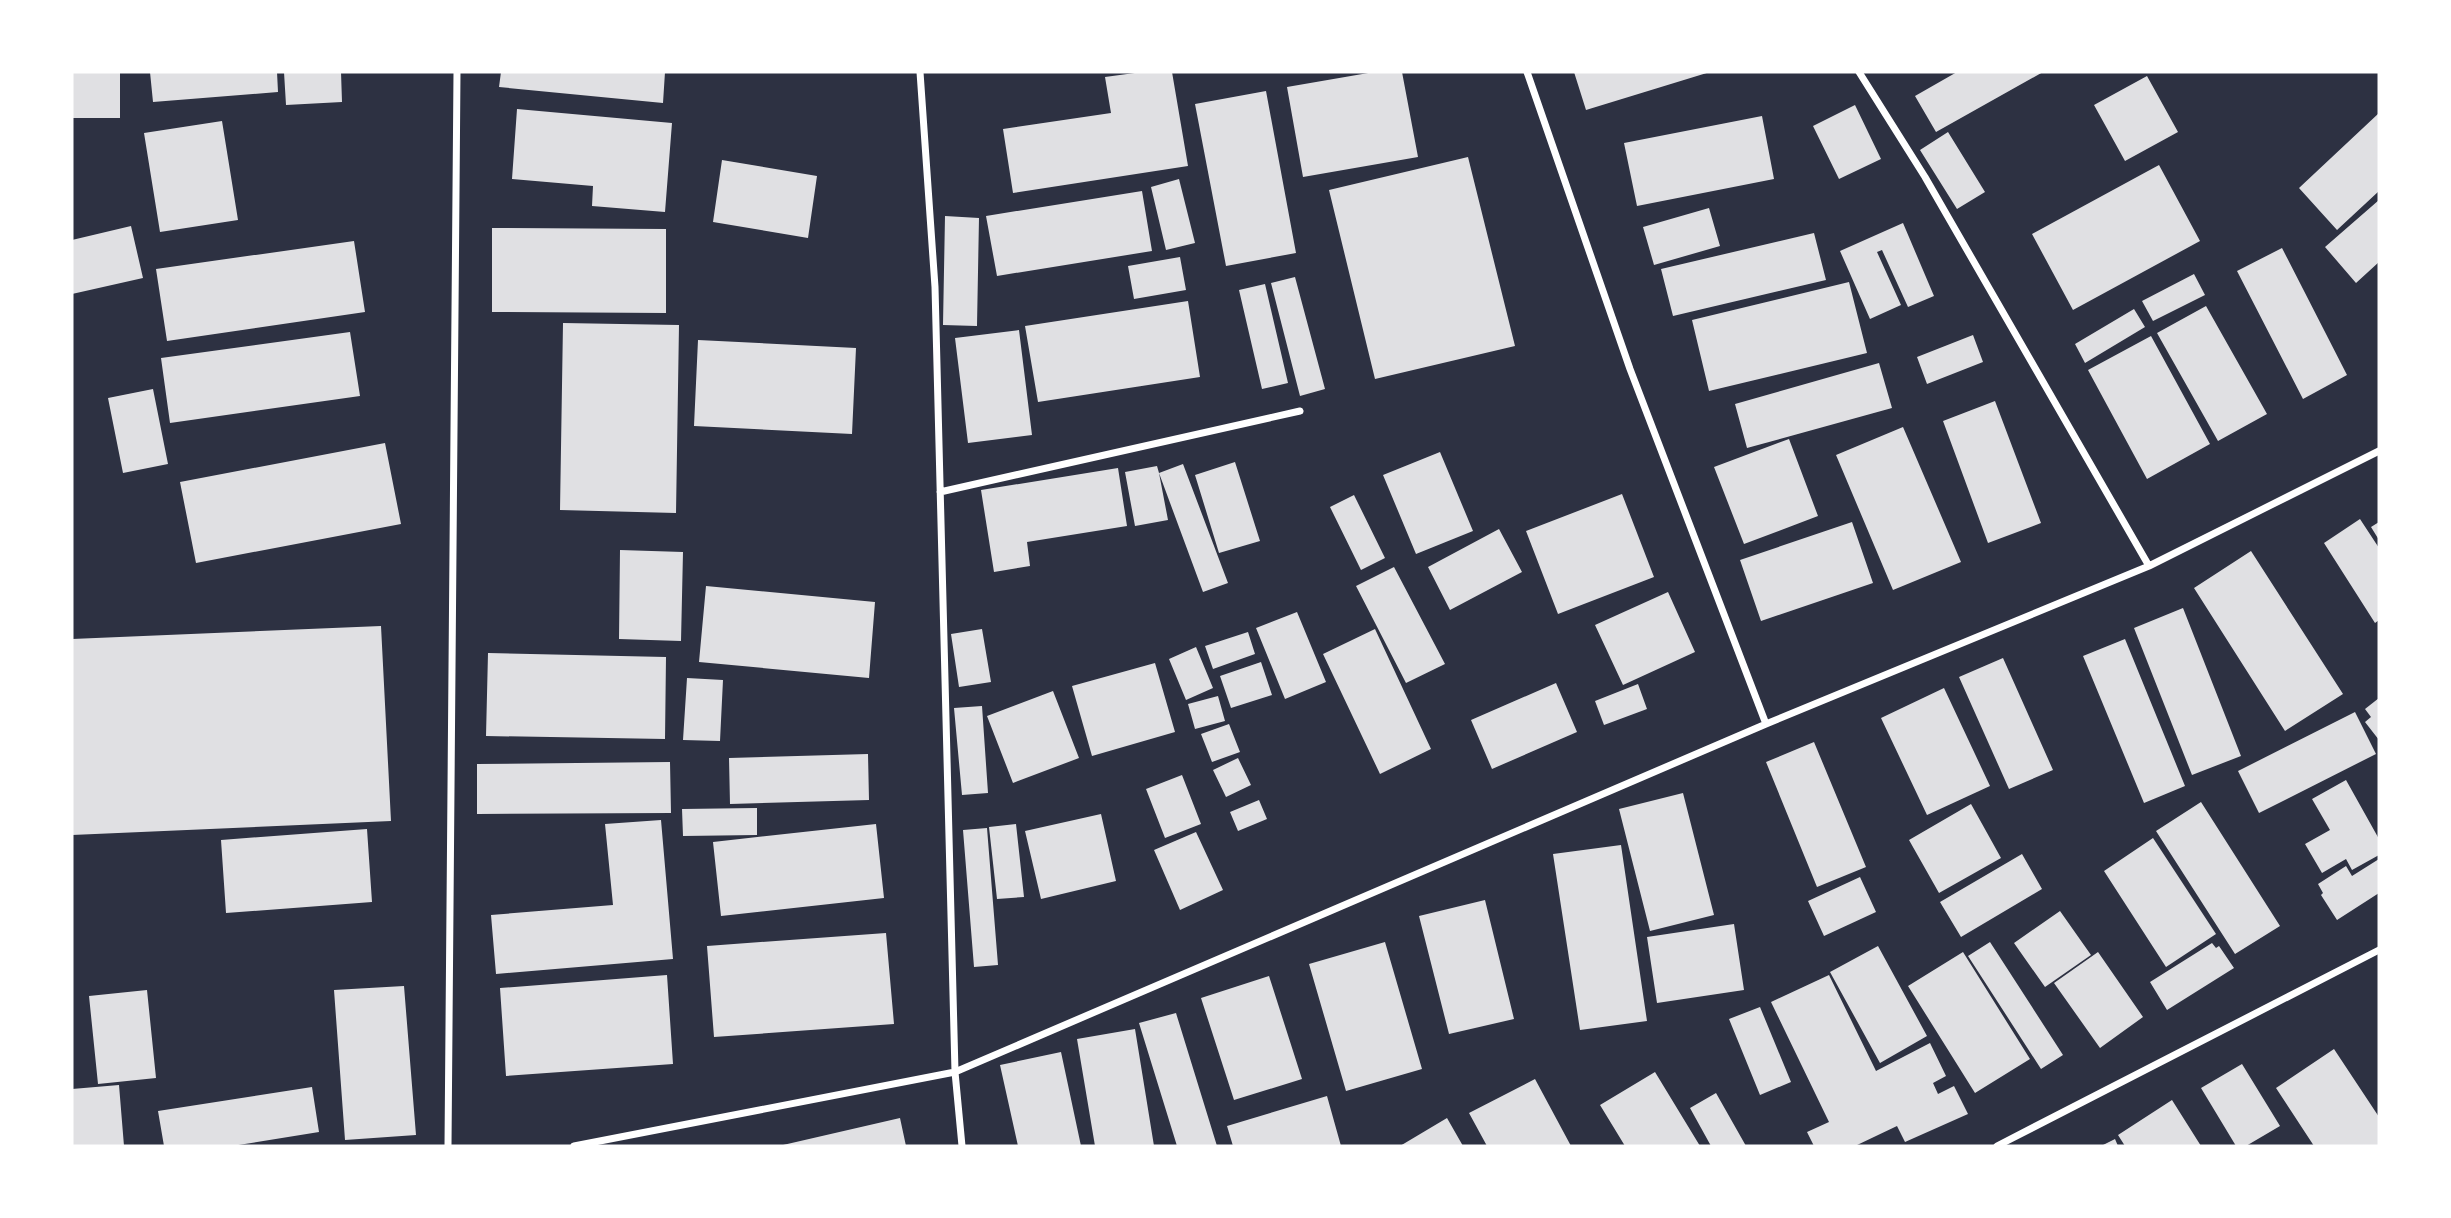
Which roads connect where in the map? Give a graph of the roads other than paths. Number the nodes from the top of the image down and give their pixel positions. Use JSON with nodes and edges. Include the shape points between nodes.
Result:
{"nodes":[{"id":1,"x":457,"y":72,"type":"edge"},
{"id":2,"x":920,"y":72,"type":"edge"},
{"id":3,"x":1527,"y":72,"type":"edge"},
{"id":4,"x":1859,"y":72,"type":"edge"},
{"id":5,"x":1300,"y":411,"type":"dead end"},
{"id":6,"x":2379,"y":451,"type":"edge"},
{"id":7,"x":940,"y":492,"type":"junction"},
{"id":8,"x":2149,"y":566,"type":"junction"},
{"id":9,"x":1766,"y":724,"type":"junction"},
{"id":10,"x":2379,"y":950,"type":"edge"},
{"id":11,"x":955,"y":1072,"type":"junction"},
{"id":12,"x":449,"y":1146,"type":"edge"},
{"id":13,"x":574,"y":1146,"type":"edge"},
{"id":14,"x":961,"y":1146,"type":"edge"},
{"id":15,"x":1997,"y":1146,"type":"edge"}],
"edges":[{"from":1,"to":12,"type":"street"},
{"from":2,"to":7,"type":"street","via":[[935,287]]},
{"from":3,"to":9,"type":"street","via":[[1630,369]]},
{"from":4,"to":8,"type":"street","via":[[1925,177]]},
{"from":5,"to":7,"type":"street"},
{"from":6,"to":8,"type":"street"},
{"from":7,"to":11,"type":"street"},
{"from":8,"to":9,"type":"street"},
{"from":9,"to":11,"type":"street"},
{"from":10,"to":15,"type":"street"},
{"from":11,"to":13,"type":"street"},
{"from":11,"to":14,"type":"street"}]}
